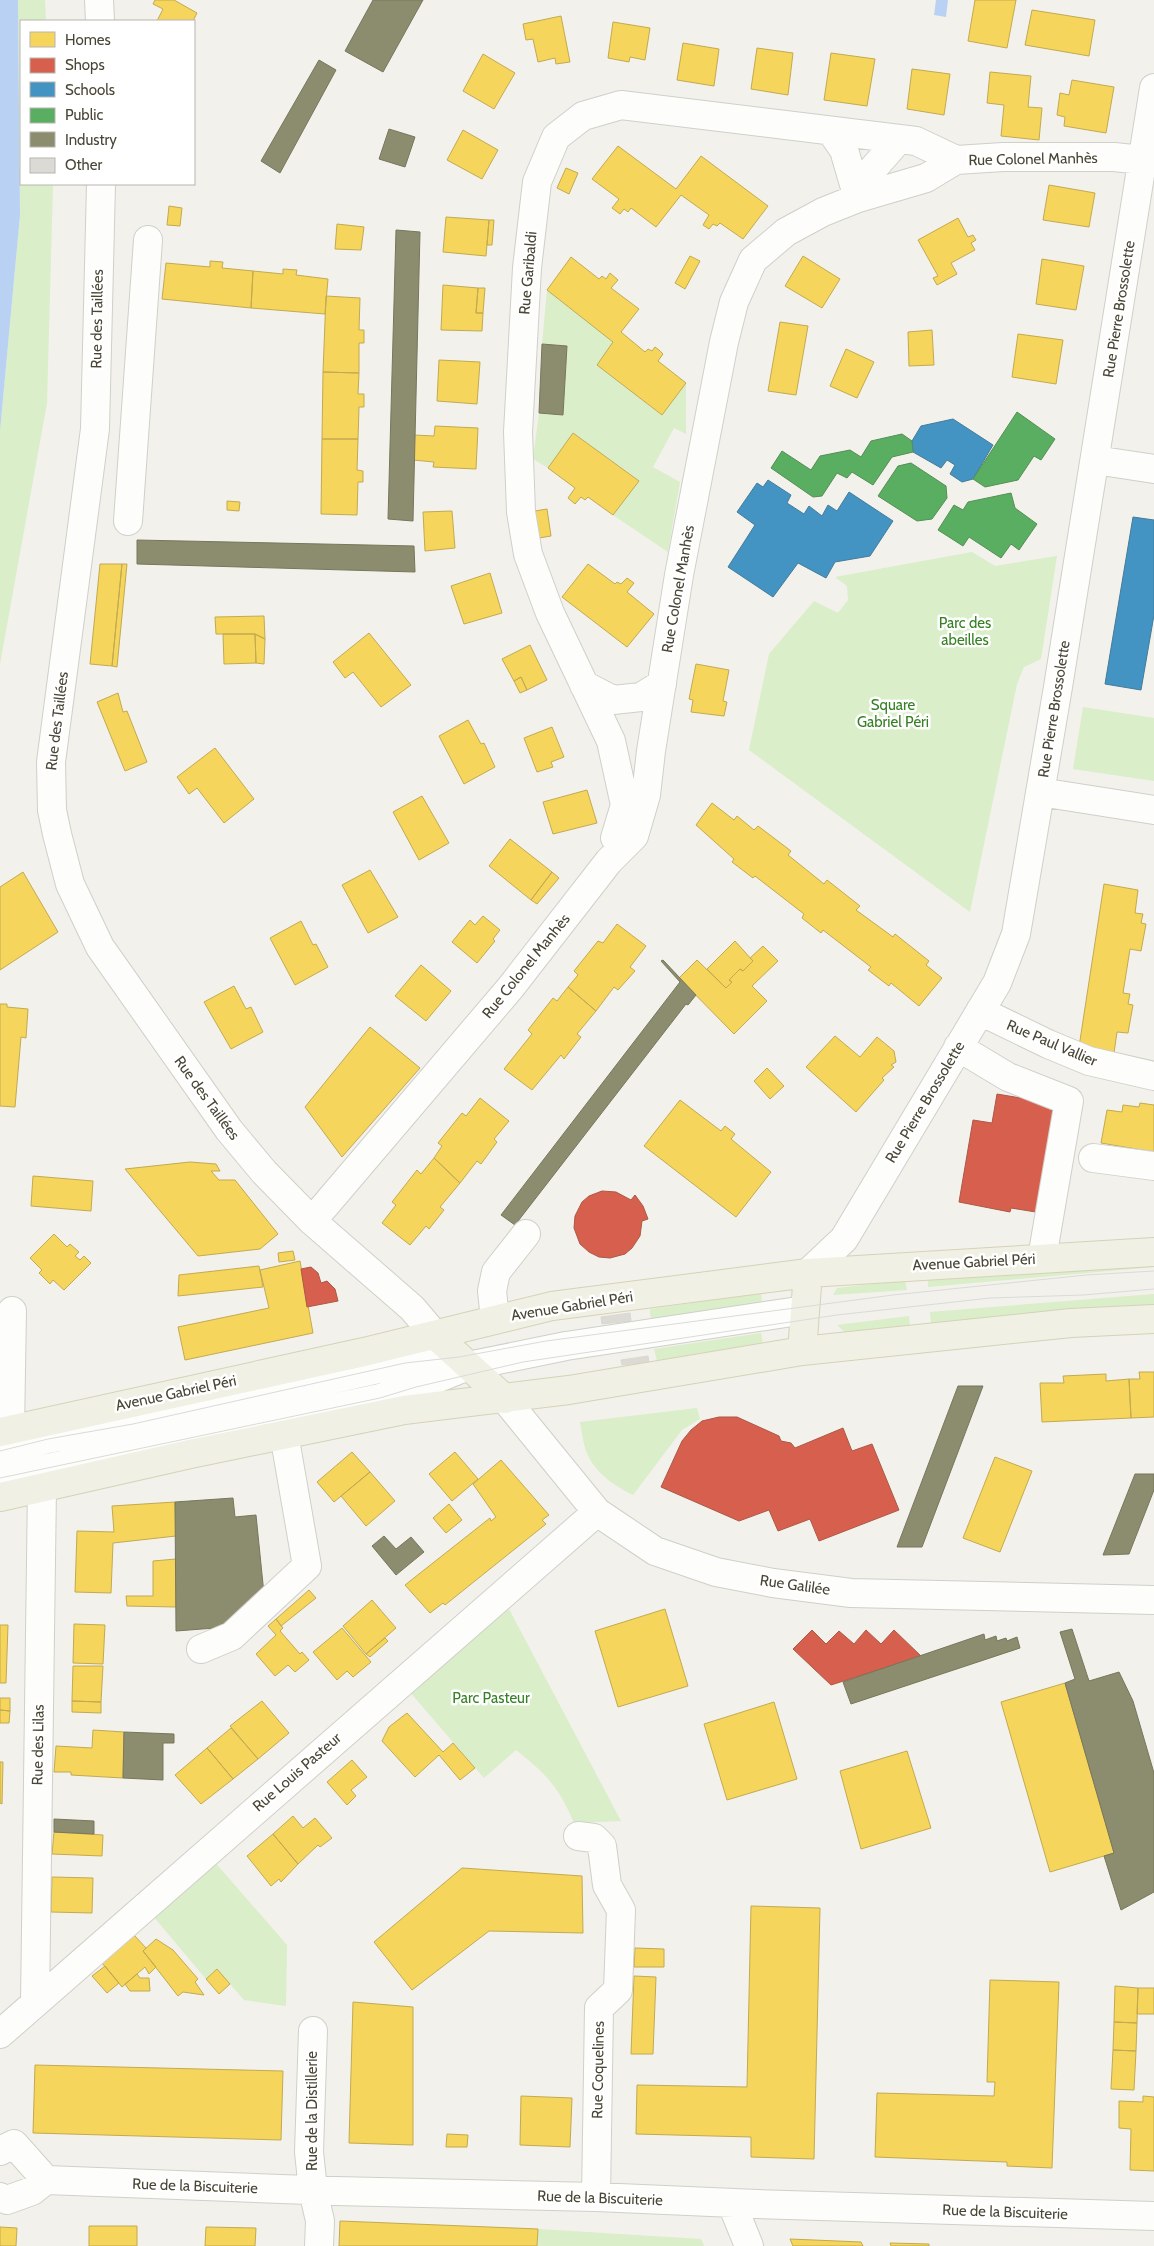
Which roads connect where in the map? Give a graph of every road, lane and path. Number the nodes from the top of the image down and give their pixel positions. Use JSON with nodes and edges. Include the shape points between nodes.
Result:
{"nodes":[{"id":1,"x":99,"y":0,"type":"edge"},
{"id":2,"x":100,"y":20,"type":"edge"},
{"id":3,"x":1154,"y":88,"type":"edge"},
{"id":4,"x":831,"y":131,"type":"junction"},
{"id":5,"x":899,"y":140,"type":"junction"},
{"id":6,"x":1147,"y":154,"type":"edge"},
{"id":7,"x":956,"y":160,"type":"junction"},
{"id":8,"x":101,"y":185,"type":"edge"},
{"id":9,"x":858,"y":198,"type":"junction"},
{"id":10,"x":1143,"y":228,"type":"edge"},
{"id":11,"x":148,"y":240,"type":"dead end"},
{"id":12,"x":1095,"y":460,"type":"junction"},
{"id":13,"x":1154,"y":469,"type":"edge"},
{"id":14,"x":128,"y":521,"type":"dead end"},
{"id":15,"x":662,"y":684,"type":"junction"},
{"id":16,"x":584,"y":685,"type":"junction"},
{"id":17,"x":1040,"y":792,"type":"junction"},
{"id":18,"x":1154,"y":810,"type":"edge"},
{"id":19,"x":609,"y":861,"type":"junction"},
{"id":20,"x":980,"y":1011,"type":"junction"},
{"id":21,"x":958,"y":1047,"type":"junction"},
{"id":22,"x":1154,"y":1076,"type":"edge"},
{"id":23,"x":1093,"y":1158,"type":"dead end"},
{"id":24,"x":1154,"y":1166,"type":"edge"},
{"id":25,"x":312,"y":1221,"type":"junction"},
{"id":26,"x":526,"y":1234,"type":"dead end"},
{"id":27,"x":1154,"y":1252,"type":"edge"},
{"id":28,"x":1042,"y":1258,"type":"junction"},
{"id":29,"x":808,"y":1273,"type":"junction"},
{"id":30,"x":805,"y":1310,"type":"junction"},
{"id":31,"x":12,"y":1311,"type":"dead end"},
{"id":32,"x":496,"y":1319,"type":"junction"},
{"id":33,"x":1154,"y":1319,"type":"edge"},
{"id":34,"x":435,"y":1335,"type":"junction"},
{"id":35,"x":802,"y":1351,"type":"junction"},
{"id":36,"x":468,"y":1366,"type":"junction"},
{"id":37,"x":505,"y":1399,"type":"junction"},
{"id":38,"x":284,"y":1434,"type":"junction"},
{"id":39,"x":3,"y":1437,"type":"edge"},
{"id":40,"x":0,"y":1478,"type":"edge"},
{"id":41,"x":42,"y":1487,"type":"junction"},
{"id":42,"x":0,"y":1496,"type":"edge"},
{"id":43,"x":596,"y":1512,"type":"junction"},
{"id":44,"x":1154,"y":1600,"type":"edge"},
{"id":45,"x":202,"y":1649,"type":"dead end"},
{"id":46,"x":586,"y":1837,"type":"dead end"},
{"id":47,"x":35,"y":2003,"type":"junction"},
{"id":48,"x":313,"y":2031,"type":"dead end"},
{"id":49,"x":0,"y":2034,"type":"edge"},
{"id":50,"x":0,"y":2151,"type":"edge"},
{"id":51,"x":46,"y":2180,"type":"junction"},
{"id":52,"x":313,"y":2190,"type":"junction"},
{"id":53,"x":0,"y":2197,"type":"edge"},
{"id":54,"x":596,"y":2197,"type":"junction"},
{"id":55,"x":732,"y":2204,"type":"junction"},
{"id":56,"x":1154,"y":2216,"type":"edge"},
{"id":57,"x":319,"y":2246,"type":"edge"},
{"id":58,"x":749,"y":2246,"type":"edge"}],
"edges":[{"from":1,"to":2,"type":"street"},
{"from":3,"to":6,"type":"street","name":"Rue Pierre Brossolette"},
{"from":4,"to":5,"type":"street","name":"Rue Garibaldi"},
{"from":4,"to":9,"type":"street","via":[[844,150]]},
{"from":4,"to":16,"type":"street","name":"Rue Garibaldi","via":[[621,105],[583,116],[556,137],[537,182],[527,268],[518,432],[520,512],[528,554],[537,579]]},
{"from":5,"to":7,"type":"street","name":"Rue Garibaldi","via":[[916,141]]},
{"from":5,"to":9,"type":"street","via":[[872,170]]},
{"from":6,"to":7,"type":"street","name":"Rue Colonel Manhès"},
{"from":6,"to":10,"type":"street","name":"Rue Pierre Brossolette"},
{"from":7,"to":9,"type":"street","name":"Rue Colonel Manhès","via":[[926,178]]},
{"from":8,"to":25,"type":"street","name":"Rue des Taillées","via":[[95,429],[51,762],[52,810],[70,884],[100,947],[229,1130]]},
{"from":9,"to":15,"type":"street","name":"Rue Colonel Manhès","via":[[786,232],[753,260],[734,302],[711,407]]},
{"from":10,"to":12,"type":"street","name":"Rue Pierre Brossolette"},
{"from":11,"to":14,"type":"street"},
{"from":12,"to":13,"type":"street"},
{"from":12,"to":17,"type":"street","name":"Rue Pierre Brossolette"},
{"from":15,"to":16,"type":"street","via":[[641,697],[613,700]]},
{"from":15,"to":19,"type":"street","name":"Rue Colonel Manhès","via":[[646,795],[634,836]]},
{"from":16,"to":19,"type":"street","name":"Rue Garibaldi","via":[[611,741],[625,805]]},
{"from":17,"to":18,"type":"street"},
{"from":17,"to":20,"type":"street","name":"Rue Pierre Brossolette","via":[[1016,934],[997,984]]},
{"from":19,"to":25,"type":"street","name":"Rue Colonel Manhès","via":[[511,987]]},
{"from":20,"to":21,"type":"street","name":"Rue Pierre Brossolette"},
{"from":20,"to":22,"type":"street","name":"Rue Paul Vallier","via":[[1089,1061]]},
{"from":21,"to":28,"type":"street","via":[[1008,1077],[1069,1101]]},
{"from":21,"to":29,"type":"street","name":"Rue Pierre Brossolette","via":[[844,1239]]},
{"from":23,"to":24,"type":"street"},
{"from":25,"to":34,"type":"street","name":"Rue des Taillées","via":[[412,1308]]},
{"from":26,"to":32,"type":"street","via":[[496,1272],[492,1291]]},
{"from":27,"to":28,"type":"main road","name":"Avenue Gabriel Péri"},
{"from":28,"to":29,"type":"main road","name":"Avenue Gabriel Péri"},
{"from":29,"to":30,"type":"main road"},
{"from":29,"to":32,"type":"main road","name":"Avenue Gabriel Péri","via":[[552,1306]]},
{"from":30,"to":35,"type":"main road"},
{"from":30,"to":36,"type":"street","name":"Avenue Gabriel Péri","via":[[566,1346]]},
{"from":31,"to":39,"type":"street"},
{"from":32,"to":34,"type":"main road","name":"Avenue Gabriel Péri"},
{"from":33,"to":35,"type":"main road","via":[[1061,1324]]},
{"from":34,"to":36,"type":"main road"},
{"from":34,"to":39,"type":"main road","name":"Avenue Gabriel Péri"},
{"from":35,"to":37,"type":"main road"},
{"from":36,"to":37,"type":"main road"},
{"from":36,"to":39,"type":"street","name":"Avenue Gabriel Péri","via":[[405,1362],[133,1424],[48,1439]]},
{"from":36,"to":40,"type":"street","name":"Avenue Gabriel Péri","via":[[380,1398]]},
{"from":37,"to":38,"type":"main road","via":[[404,1410]]},
{"from":37,"to":43,"type":"street","name":"Rue Galilée"},
{"from":38,"to":41,"type":"main road"},
{"from":38,"to":45,"type":"street","via":[[306,1566],[232,1636]]},
{"from":41,"to":42,"type":"main road"},
{"from":41,"to":47,"type":"street","name":"Rue des Lilas"},
{"from":43,"to":44,"type":"street","name":"Rue Galilée","via":[[655,1551],[716,1572],[773,1583],[851,1593]]},
{"from":43,"to":47,"type":"street","name":"Rue Louis Pasteur"},
{"from":46,"to":54,"type":"street","name":"Rue Coquelines","via":[[602,1846],[607,1885],[621,1910],[618,1990],[599,2008]]},
{"from":47,"to":49,"type":"street","name":"Rue Louis Pasteur"},
{"from":48,"to":52,"type":"street","name":"Rue de la Distillerie","via":[[308,2152]]},
{"from":50,"to":51,"type":"street","via":[[14,2144]]},
{"from":51,"to":52,"type":"street","name":"Rue de la Biscuiterie"},
{"from":51,"to":53,"type":"street","via":[[32,2191],[7,2200]]},
{"from":52,"to":54,"type":"street","name":"Rue de la Biscuiterie"},
{"from":52,"to":57,"type":"street","name":"Rue de la Distillerie","via":[[320,2221]]},
{"from":54,"to":55,"type":"street","name":"Rue de la Biscuiterie"},
{"from":55,"to":56,"type":"street","name":"Rue de la Biscuiterie"},
{"from":55,"to":58,"type":"street"}]}
